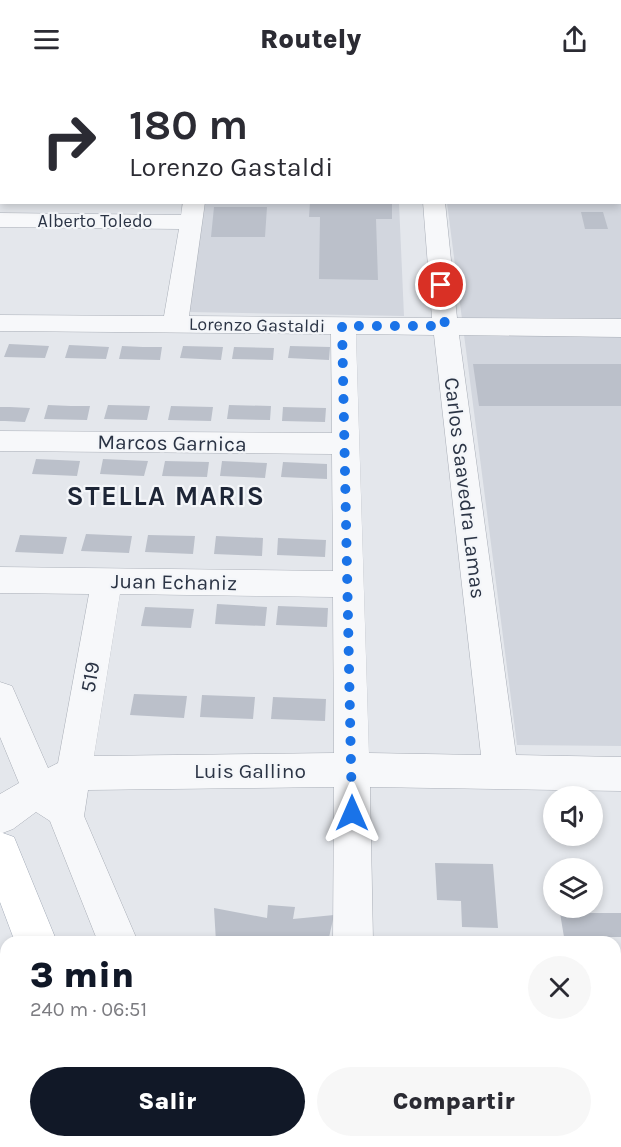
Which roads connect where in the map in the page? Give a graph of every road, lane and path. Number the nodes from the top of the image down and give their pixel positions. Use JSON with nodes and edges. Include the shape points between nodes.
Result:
{"nodes":[{"id":1,"x":434,"y":204,"type":"edge"},
{"id":2,"x":192,"y":212,"type":"edge"},
{"id":3,"x":0,"y":220,"type":"edge"},
{"id":4,"x":0,"y":323,"type":"edge"},
{"id":5,"x":175,"y":324,"type":"junction"},
{"id":6,"x":342,"y":326,"type":"junction"},
{"id":7,"x":445,"y":326,"type":"junction"},
{"id":8,"x":621,"y":328,"type":"edge"},
{"id":9,"x":345,"y":444,"type":"junction"},
{"id":10,"x":1,"y":446,"type":"edge"},
{"id":11,"x":0,"y":580,"type":"edge"},
{"id":12,"x":107,"y":581,"type":"junction"},
{"id":13,"x":347,"y":584,"type":"junction"},
{"id":14,"x":0,"y":697,"type":"edge"},
{"id":15,"x":352,"y":770,"type":"junction"},
{"id":16,"x":74,"y":772,"type":"junction"},
{"id":17,"x":501,"y":772,"type":"junction"},
{"id":18,"x":621,"y":774,"type":"edge"},
{"id":19,"x":40,"y":791,"type":"junction"},
{"id":20,"x":0,"y":816,"type":"edge"},
{"id":21,"x":66,"y":816,"type":"junction"},
{"id":22,"x":0,"y":851,"type":"edge"},
{"id":23,"x":34,"y":936,"type":"edge"},
{"id":24,"x":115,"y":936,"type":"edge"},
{"id":25,"x":353,"y":936,"type":"edge"}],
"edges":[{"from":1,"to":7,"type":"street","name":"Carlos Saavedra Lamas"},
{"from":2,"to":3,"type":"street","name":"Alberto Toledo"},
{"from":2,"to":5,"type":"street"},
{"from":4,"to":5,"type":"street","name":"Lorenzo Gastaldi"},
{"from":5,"to":6,"type":"street","name":"Lorenzo Gastaldi"},
{"from":6,"to":7,"type":"street","name":"Lorenzo Gastaldi"},
{"from":6,"to":9,"type":"street"},
{"from":7,"to":8,"type":"street","name":"Lorenzo Gastaldi"},
{"from":7,"to":17,"type":"street","name":"Carlos Saavedra Lamas"},
{"from":9,"to":10,"type":"street","name":"Marcos Garnica"},
{"from":9,"to":13,"type":"street"},
{"from":11,"to":12,"type":"street","name":"Juan Echaniz"},
{"from":12,"to":13,"type":"street","name":"Juan Echaniz"},
{"from":12,"to":16,"type":"street","name":"519"},
{"from":13,"to":15,"type":"street"},
{"from":14,"to":19,"type":"street"},
{"from":15,"to":16,"type":"street","name":"Luis Gallino"},
{"from":15,"to":17,"type":"street","name":"Luis Gallino"},
{"from":15,"to":25,"type":"street"},
{"from":16,"to":19,"type":"street","name":"Luis Gallino"},
{"from":16,"to":21,"type":"street","name":"519"},
{"from":17,"to":18,"type":"street","name":"Luis Gallino"},
{"from":19,"to":20,"type":"street","name":"Luis Gallino"},
{"from":19,"to":21,"type":"street"},
{"from":21,"to":24,"type":"street"},
{"from":22,"to":23,"type":"main road"}]}
